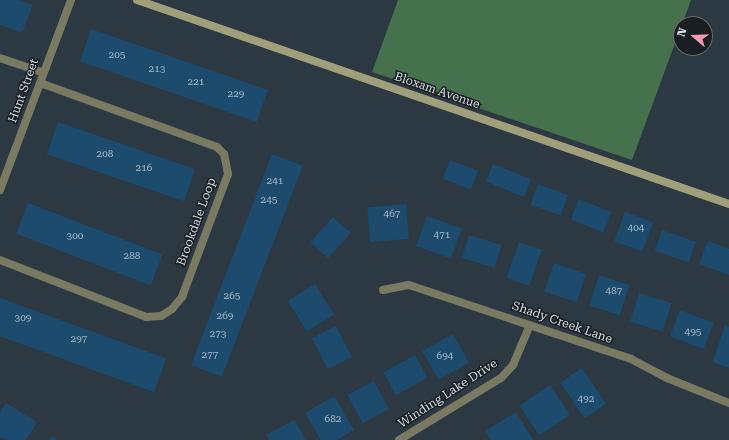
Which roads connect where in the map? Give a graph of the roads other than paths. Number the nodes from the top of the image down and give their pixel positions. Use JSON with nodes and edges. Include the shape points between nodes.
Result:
{"nodes":[{"id":1,"x":71,"y":0,"type":"edge"},
{"id":2,"x":137,"y":0,"type":"edge"},
{"id":3,"x":0,"y":58,"type":"edge"},
{"id":4,"x":44,"y":73,"type":"junction"},
{"id":5,"x":40,"y":83,"type":"junction"},
{"id":6,"x":0,"y":190,"type":"edge"},
{"id":7,"x":729,"y":204,"type":"edge"},
{"id":8,"x":0,"y":260,"type":"edge"},
{"id":9,"x":383,"y":290,"type":"dead end"},
{"id":10,"x":530,"y":325,"type":"junction"},
{"id":11,"x":729,"y":403,"type":"edge"},
{"id":12,"x":399,"y":440,"type":"edge"}],
"edges":[{"from":1,"to":4,"type":"street","name":"Hunt Street"},
{"from":2,"to":7,"type":"street","name":"Bloxam Avenue"},
{"from":3,"to":4,"type":"street"},
{"from":4,"to":5,"type":"street","name":"Hunt Street"},
{"from":5,"to":6,"type":"street","name":"Hunt Street"},
{"from":5,"to":8,"type":"street","name":"Brookdale Loop","via":[[218,147],[226,158],[228,174],[182,298],[161,316],[146,317]]},
{"from":9,"to":10,"type":"street","name":"Shady Creek Lane","via":[[409,285]]},
{"from":10,"to":11,"type":"street","name":"Shady Creek Lane","via":[[631,359],[667,378]]},
{"from":10,"to":12,"type":"street","name":"Winding Lake Drive","via":[[513,365],[501,378]]}]}
